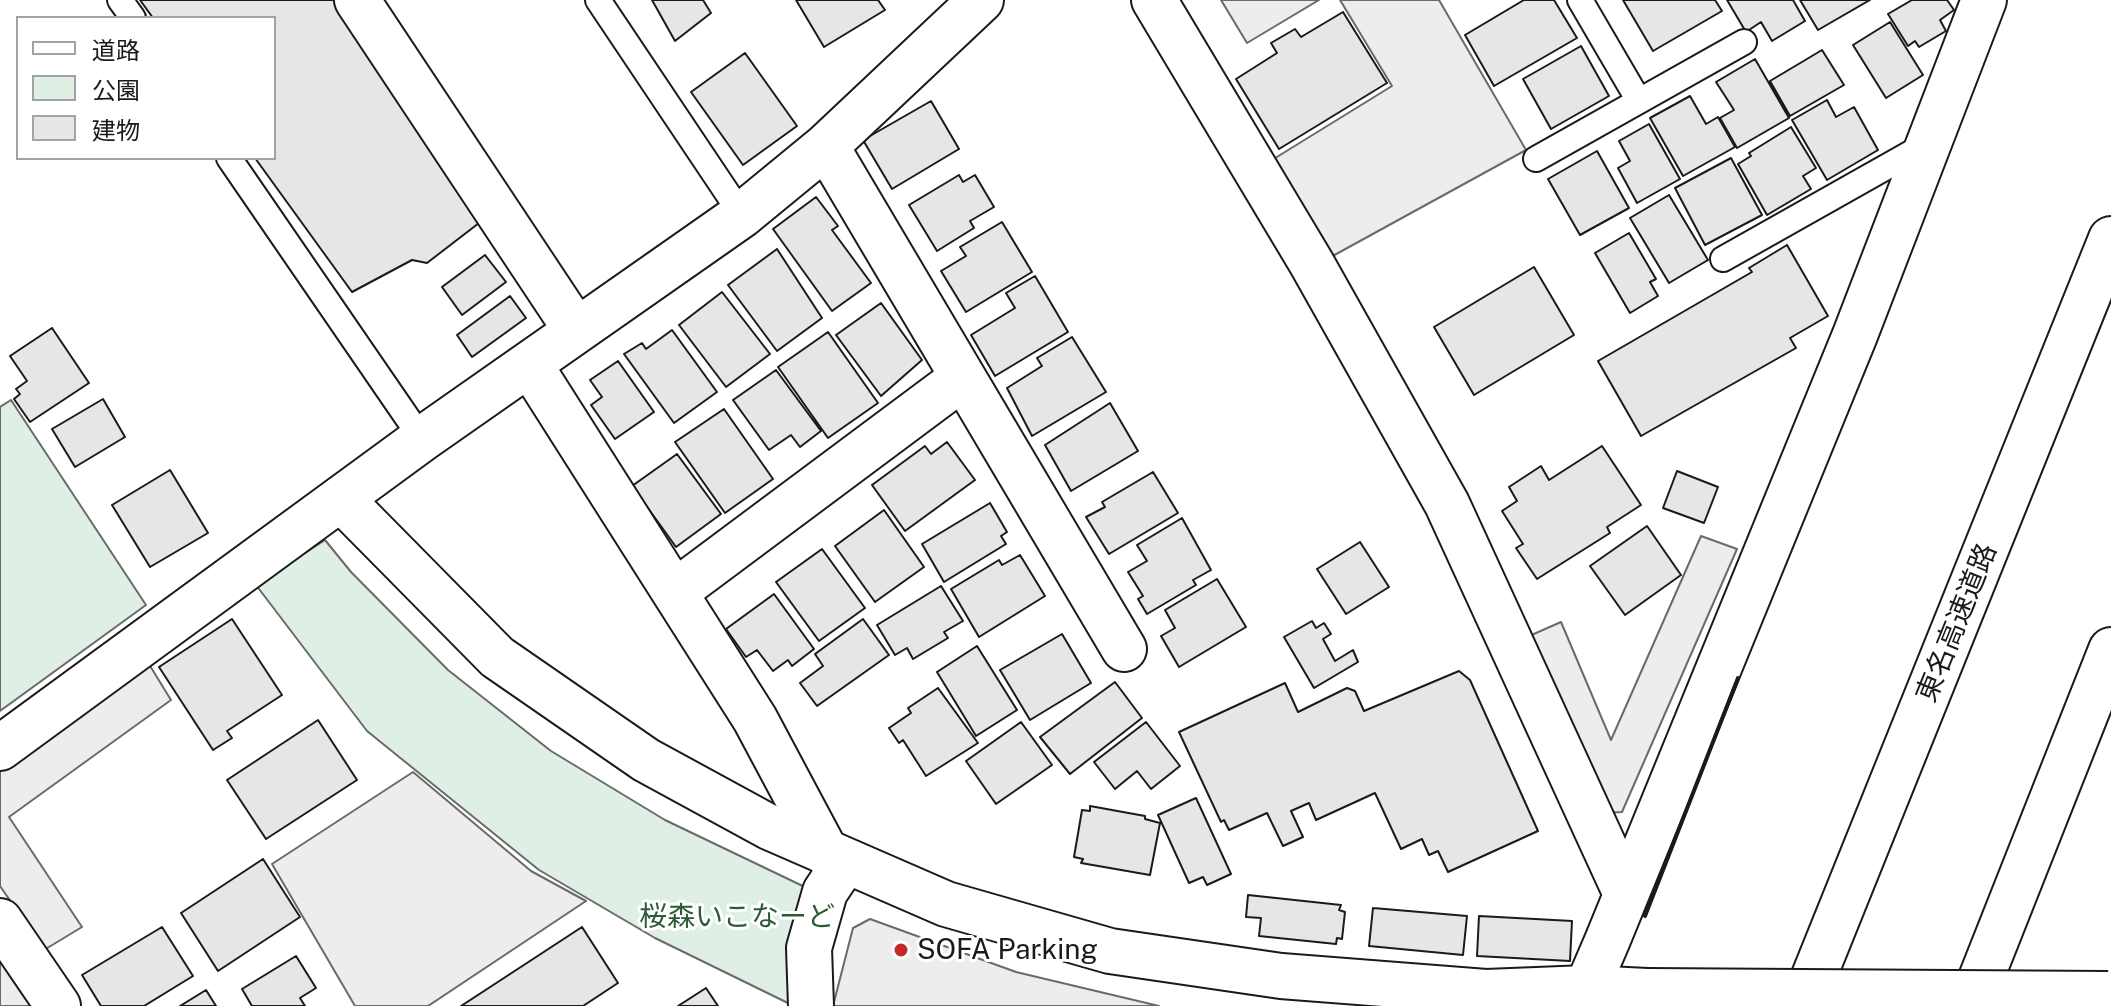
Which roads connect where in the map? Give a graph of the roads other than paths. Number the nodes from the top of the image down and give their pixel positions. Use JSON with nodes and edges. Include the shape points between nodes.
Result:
{"nodes":[{"id":1,"x":357,"y":0,"type":"edge"},
{"id":2,"x":598,"y":0,"type":"edge"},
{"id":3,"x":981,"y":0,"type":"edge"},
{"id":4,"x":1154,"y":0,"type":"edge"},
{"id":5,"x":1580,"y":0,"type":"edge"},
{"id":6,"x":1984,"y":0,"type":"edge"},
{"id":7,"x":1744,"y":42,"type":"dead end"},
{"id":8,"x":1639,"y":101,"type":"junction"},
{"id":9,"x":1929,"y":143,"type":"junction"},
{"id":10,"x":826,"y":146,"type":"junction"},
{"id":11,"x":1536,"y":159,"type":"dead end"},
{"id":12,"x":230,"y":160,"type":"edge"},
{"id":13,"x":742,"y":215,"type":"junction"},
{"id":14,"x":2111,"y":239,"type":"edge"},
{"id":15,"x":1723,"y":259,"type":"dead end"},
{"id":16,"x":576,"y":330,"type":"junction"},
{"id":17,"x":530,"y":365,"type":"junction"},
{"id":18,"x":962,"y":378,"type":"junction"},
{"id":19,"x":422,"y":439,"type":"junction"},
{"id":20,"x":341,"y":499,"type":"junction"},
{"id":21,"x":675,"y":592,"type":"junction"},
{"id":22,"x":1124,"y":649,"type":"dead end"},
{"id":23,"x":2111,"y":650,"type":"edge"},
{"id":24,"x":0,"y":748,"type":"edge"},
{"id":25,"x":836,"y":858,"type":"junction"},
{"id":26,"x":1626,"y":894,"type":"junction"},
{"id":27,"x":0,"y":921,"type":"edge"},
{"id":28,"x":2109,"y":994,"type":"edge"},
{"id":29,"x":1580,"y":997,"type":"edge"},
{"id":30,"x":58,"y":1006,"type":"edge"},
{"id":31,"x":811,"y":1006,"type":"edge"},
{"id":32,"x":1802,"y":1006,"type":"edge"},
{"id":33,"x":1970,"y":1006,"type":"edge"}],
"edges":[{"from":1,"to":16,"type":"main road"},
{"from":2,"to":13,"type":"lane"},
{"from":3,"to":10,"type":"main road"},
{"from":4,"to":26,"type":"main road","via":[[1447,504]]},
{"from":5,"to":8,"type":"lane"},
{"from":6,"to":9,"type":"main road"},
{"from":7,"to":8,"type":"lane"},
{"from":8,"to":11,"type":"lane"},
{"from":9,"to":15,"type":"lane"},
{"from":9,"to":26,"type":"main road"},
{"from":10,"to":13,"type":"main road"},
{"from":10,"to":18,"type":"main road"},
{"from":12,"to":19,"type":"lane"},
{"from":13,"to":16,"type":"main road"},
{"from":14,"to":32,"type":"main road","name":"東名高速道路"},
{"from":16,"to":17,"type":"main road"},
{"from":17,"to":19,"type":"main road"},
{"from":17,"to":21,"type":"main road"},
{"from":18,"to":21,"type":"main road"},
{"from":18,"to":22,"type":"main road"},
{"from":19,"to":20,"type":"main road"},
{"from":20,"to":24,"type":"main road"},
{"from":20,"to":25,"type":"main road","via":[[497,657],[646,760]]},
{"from":21,"to":25,"type":"main road"},
{"from":23,"to":33,"type":"main road"},
{"from":25,"to":29,"type":"main road","via":[[946,904],[1110,951],[1281,976]]},
{"from":25,"to":31,"type":"main road","via":[[809,948]]},
{"from":26,"to":29,"type":"main road"},
{"from":27,"to":30,"type":"main road"},
{"from":28,"to":29,"type":"main road","bridge":true,"via":[[1647,991]]}]}
